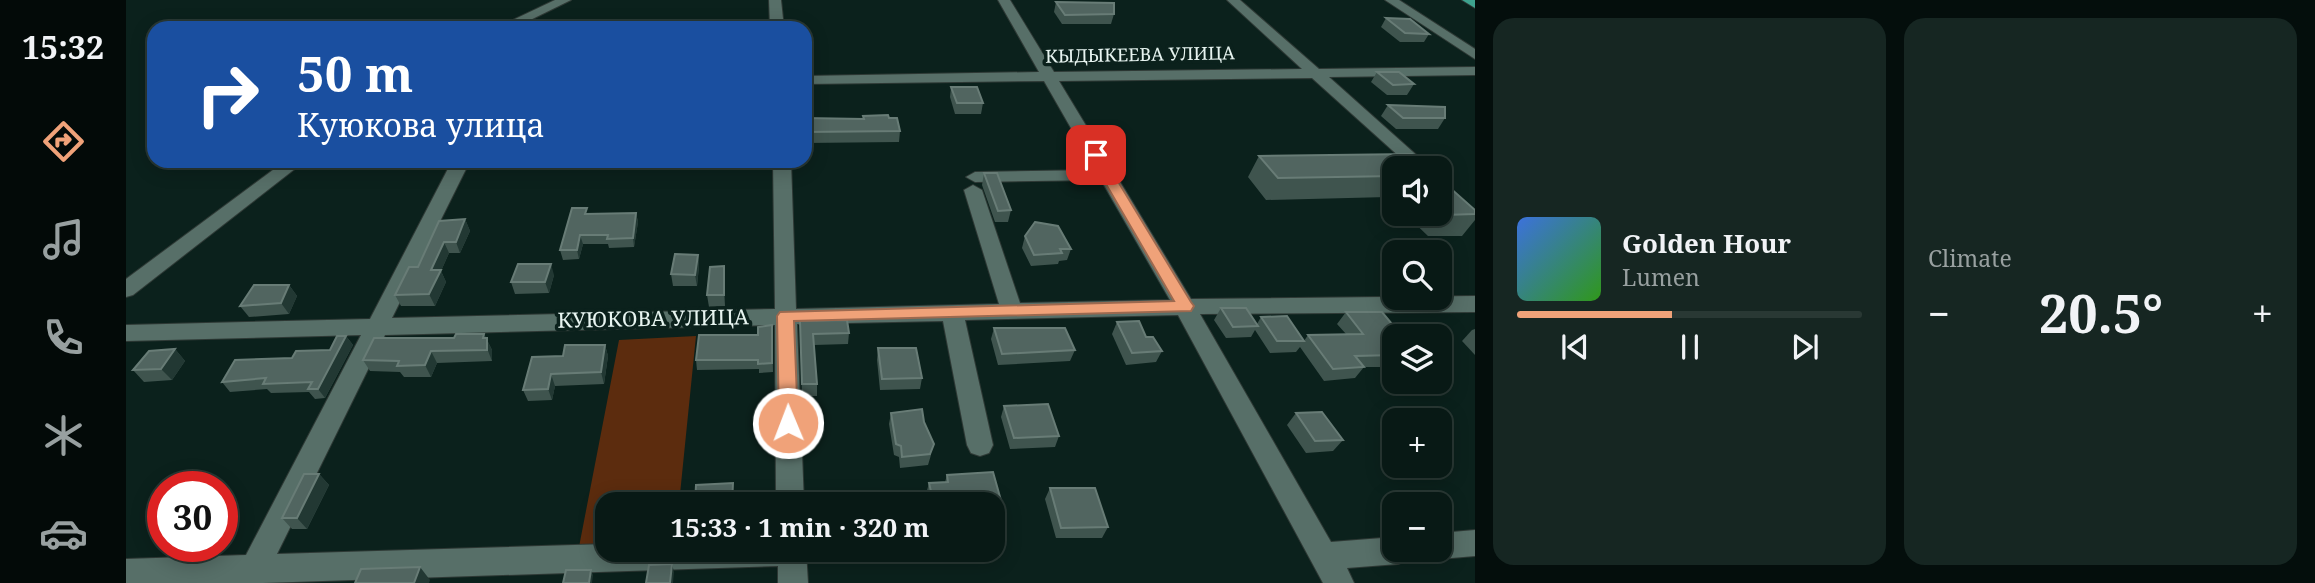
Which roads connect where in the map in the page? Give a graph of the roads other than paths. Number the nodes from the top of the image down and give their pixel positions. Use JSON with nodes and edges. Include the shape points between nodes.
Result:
{"nodes":[{"id":1,"x":565,"y":0,"type":"edge"},
{"id":2,"x":775,"y":0,"type":"edge"},
{"id":3,"x":1004,"y":0,"type":"edge"},
{"id":4,"x":1233,"y":0,"type":"edge"},
{"id":5,"x":1391,"y":0,"type":"edge"},
{"id":6,"x":1468,"y":0,"type":"edge"},
{"id":7,"x":1475,"y":4,"type":"edge"},
{"id":8,"x":518,"y":21,"type":"edge"},
{"id":9,"x":776,"y":21,"type":"edge"},
{"id":10,"x":1475,"y":55,"type":"edge"},
{"id":11,"x":1475,"y":71,"type":"edge"},
{"id":12,"x":1314,"y":72,"type":"junction"},
{"id":13,"x":1048,"y":75,"type":"junction"},
{"id":14,"x":812,"y":80,"type":"edge"},
{"id":15,"x":1408,"y":156,"type":"edge"},
{"id":16,"x":287,"y":168,"type":"edge"},
{"id":17,"x":457,"y":168,"type":"edge"},
{"id":18,"x":782,"y":168,"type":"edge"},
{"id":19,"x":1107,"y":175,"type":"junction"},
{"id":20,"x":126,"y":290,"type":"edge"},
{"id":21,"x":1475,"y":303,"type":"edge"},
{"id":22,"x":1185,"y":306,"type":"junction"},
{"id":23,"x":1012,"y":311,"type":"junction"},
{"id":24,"x":952,"y":312,"type":"junction"},
{"id":25,"x":786,"y":316,"type":"junction"},
{"id":26,"x":377,"y":326,"type":"junction"},
{"id":27,"x":126,"y":333,"type":"edge"},
{"id":28,"x":980,"y":445,"type":"dead end"},
{"id":29,"x":790,"y":492,"type":"edge"},
{"id":30,"x":1475,"y":543,"type":"edge"},
{"id":31,"x":1452,"y":545,"type":"edge"},
{"id":32,"x":1382,"y":551,"type":"edge"},
{"id":33,"x":1323,"y":556,"type":"junction"},
{"id":34,"x":628,"y":562,"type":"edge"},
{"id":35,"x":792,"y":562,"type":"edge"},
{"id":36,"x":126,"y":573,"type":"edge"},
{"id":37,"x":464,"y":573,"type":"edge"},
{"id":38,"x":251,"y":576,"type":"edge"},
{"id":39,"x":793,"y":583,"type":"edge"},
{"id":40,"x":1339,"y":583,"type":"edge"}],
"edges":[{"from":1,"to":8,"type":"street"},
{"from":2,"to":9,"type":"street"},
{"from":3,"to":13,"type":"street"},
{"from":4,"to":12,"type":"street"},
{"from":5,"to":10,"type":"street"},
{"from":6,"to":7,"type":"main road"},
{"from":11,"to":12,"type":"street","name":"КЫДЫКЕЕВА УЛИЦА"},
{"from":12,"to":13,"type":"street","name":"КЫДЫКЕЕВА УЛИЦА"},
{"from":12,"to":15,"type":"street"},
{"from":13,"to":14,"type":"street","name":"КЫДЫКЕЕВА УЛИЦА"},
{"from":13,"to":19,"type":"street"},
{"from":16,"to":20,"type":"street"},
{"from":17,"to":26,"type":"street"},
{"from":18,"to":25,"type":"street"},
{"from":19,"to":22,"type":"street"},
{"from":19,"to":23,"type":"street","via":[[974,184]]},
{"from":21,"to":22,"type":"street","name":"КУЮКОВА УЛИЦА"},
{"from":22,"to":23,"type":"street","name":"КУЮКОВА УЛИЦА"},
{"from":22,"to":33,"type":"street"},
{"from":23,"to":24,"type":"street","name":"КУЮКОВА УЛИЦА"},
{"from":24,"to":25,"type":"street","name":"КУЮКОВА УЛИЦА"},
{"from":24,"to":28,"type":"street"},
{"from":25,"to":26,"type":"street","name":"КУЮКОВА УЛИЦА"},
{"from":25,"to":29,"type":"street"},
{"from":26,"to":27,"type":"street","name":"КУЮКОВА УЛИЦА"},
{"from":26,"to":38,"type":"street"},
{"from":30,"to":31,"type":"street"},
{"from":32,"to":33,"type":"street"},
{"from":33,"to":40,"type":"street"},
{"from":34,"to":37,"type":"street"},
{"from":35,"to":39,"type":"street"},
{"from":36,"to":38,"type":"street"},
{"from":37,"to":38,"type":"street"}]}
